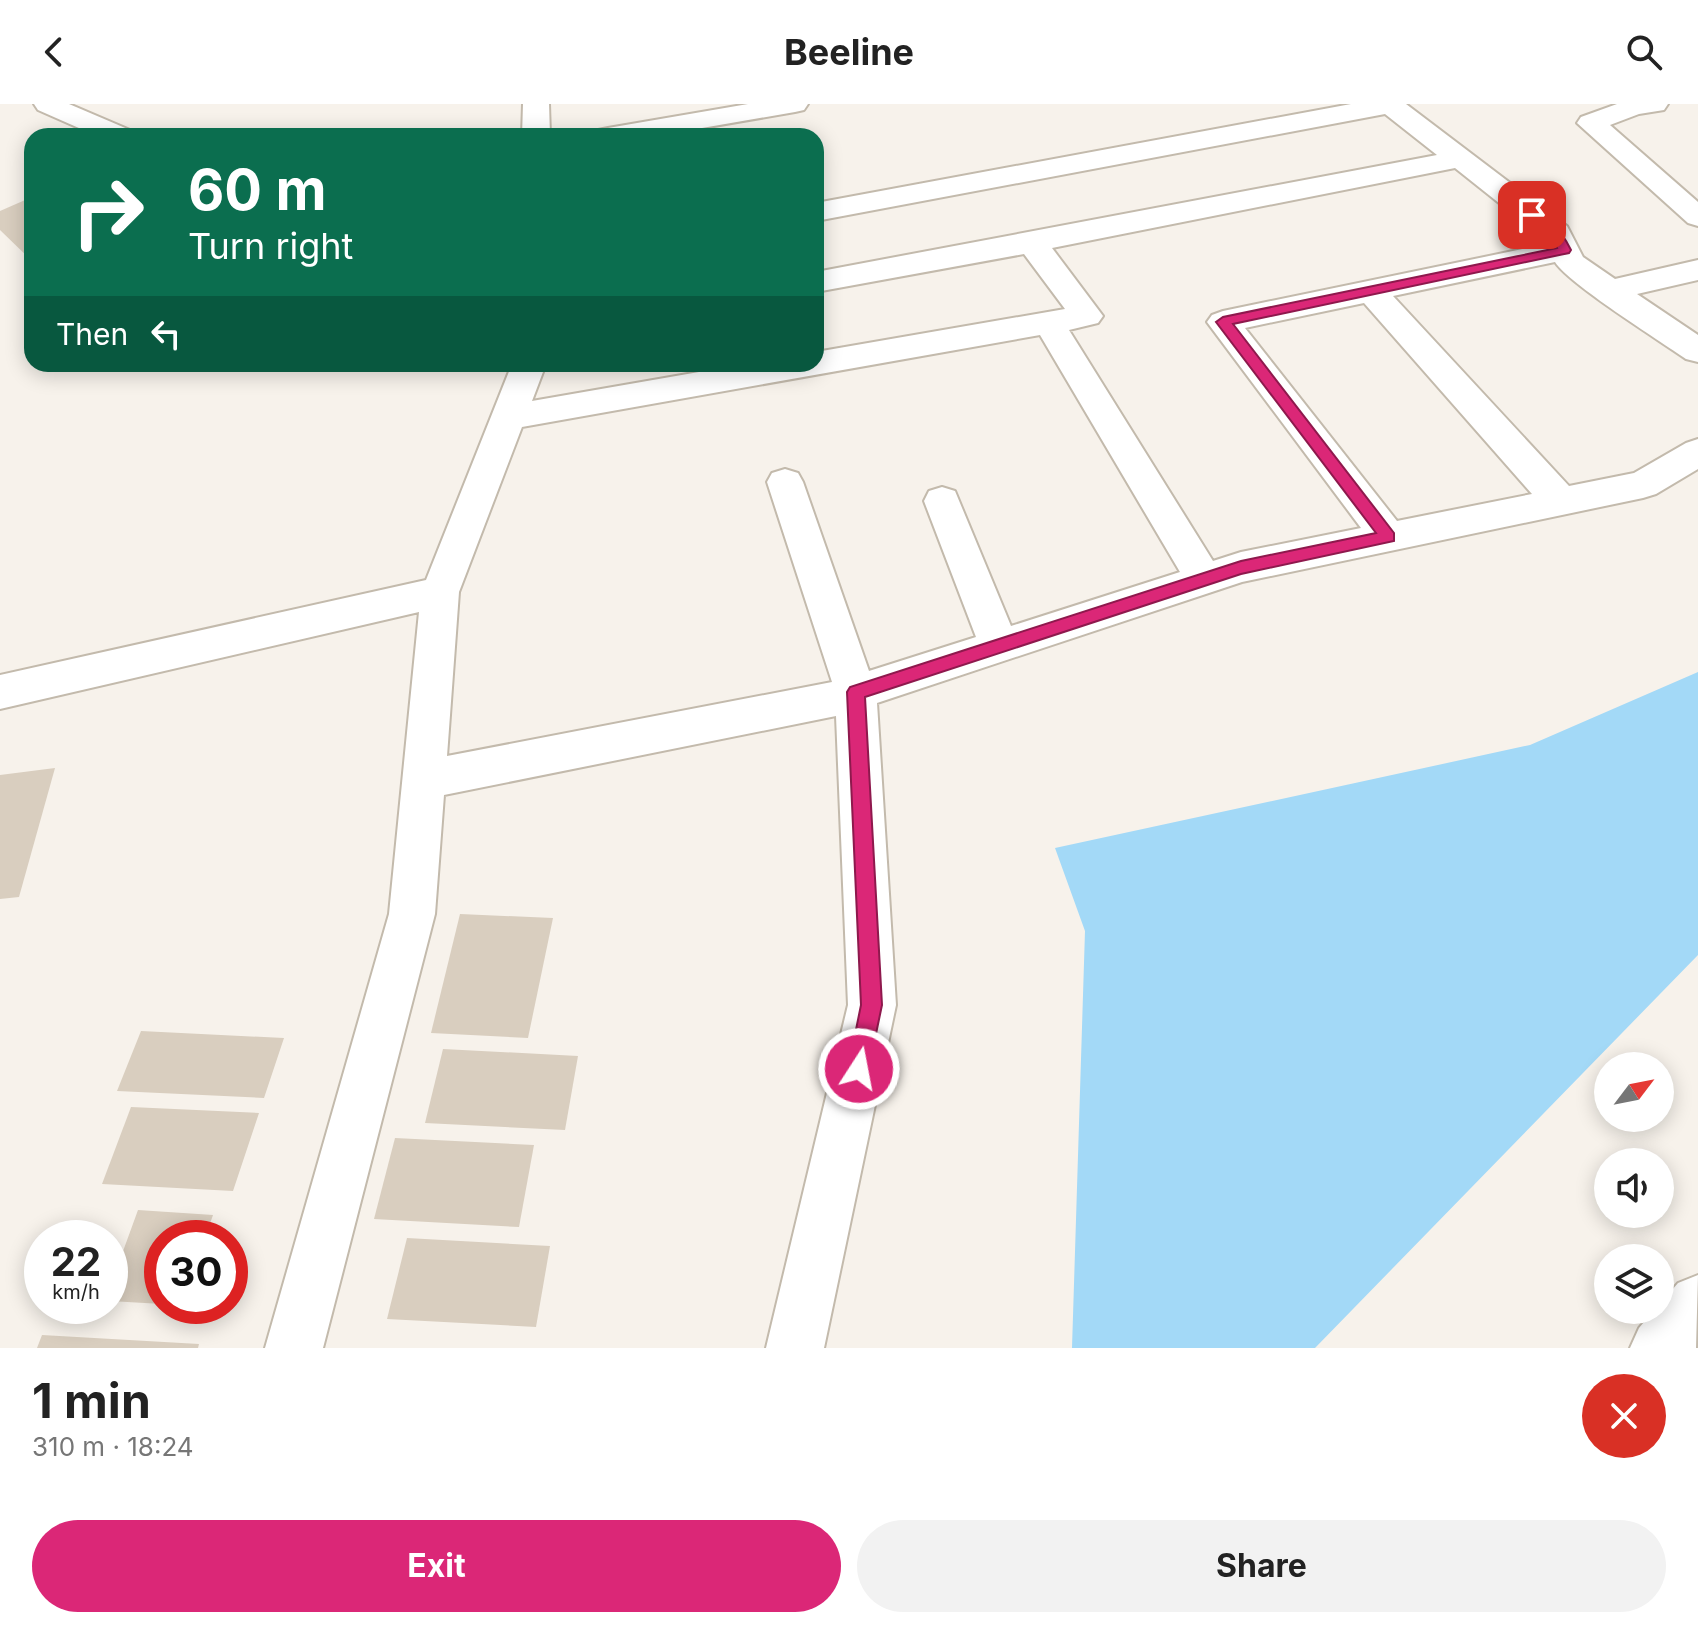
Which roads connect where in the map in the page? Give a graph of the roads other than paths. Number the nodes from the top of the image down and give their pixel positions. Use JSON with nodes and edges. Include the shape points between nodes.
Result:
{"nodes":[{"id":1,"x":47,"y":104,"type":"edge"},
{"id":2,"x":536,"y":104,"type":"edge"},
{"id":3,"x":795,"y":104,"type":"edge"},
{"id":4,"x":1389,"y":104,"type":"edge"},
{"id":5,"x":1655,"y":104,"type":"edge"},
{"id":6,"x":102,"y":128,"type":"edge"},
{"id":7,"x":536,"y":128,"type":"edge"},
{"id":8,"x":655,"y":128,"type":"edge"},
{"id":9,"x":1460,"y":159,"type":"junction"},
{"id":10,"x":824,"y":210,"type":"edge"},
{"id":11,"x":1698,"y":217,"type":"edge"},
{"id":12,"x":1032,"y":243,"type":"junction"},
{"id":13,"x":1565,"y":250,"type":"junction"},
{"id":14,"x":1698,"y":270,"type":"edge"},
{"id":15,"x":824,"y":281,"type":"edge"},
{"id":16,"x":1609,"y":290,"type":"junction"},
{"id":17,"x":1371,"y":291,"type":"junction"},
{"id":18,"x":1048,"y":322,"type":"junction"},
{"id":19,"x":1698,"y":351,"type":"edge"},
{"id":20,"x":824,"y":362,"type":"edge"},
{"id":21,"x":526,"y":372,"type":"edge"},
{"id":22,"x":767,"y":372,"type":"edge"},
{"id":23,"x":509,"y":417,"type":"junction"},
{"id":24,"x":1698,"y":452,"type":"edge"},
{"id":25,"x":785,"y":482,"type":"dead end"},
{"id":26,"x":942,"y":501,"type":"dead end"},
{"id":27,"x":1561,"y":502,"type":"junction"},
{"id":28,"x":1388,"y":537,"type":"junction"},
{"id":29,"x":1204,"y":579,"type":"junction"},
{"id":30,"x":440,"y":592,"type":"junction"},
{"id":31,"x":999,"y":646,"type":"junction"},
{"id":32,"x":0,"y":692,"type":"edge"},
{"id":33,"x":856,"y":692,"type":"junction"},
{"id":34,"x":424,"y":780,"type":"junction"},
{"id":35,"x":1698,"y":1303,"type":"edge"},
{"id":36,"x":294,"y":1348,"type":"edge"},
{"id":37,"x":795,"y":1348,"type":"edge"},
{"id":38,"x":1659,"y":1348,"type":"edge"}],
"edges":[{"from":1,"to":6,"type":"street"},
{"from":2,"to":7,"type":"street"},
{"from":3,"to":8,"type":"street"},
{"from":4,"to":9,"type":"street"},
{"from":4,"to":10,"type":"street"},
{"from":5,"to":11,"type":"street","via":[[1591,123]]},
{"from":9,"to":12,"type":"street"},
{"from":9,"to":13,"type":"street","via":[[1556,233]]},
{"from":12,"to":15,"type":"street"},
{"from":12,"to":18,"type":"street","via":[[1087,316]]},
{"from":13,"to":16,"type":"street","via":[[1571,263]]},
{"from":13,"to":17,"type":"street"},
{"from":14,"to":16,"type":"street"},
{"from":16,"to":19,"type":"street"},
{"from":17,"to":27,"type":"street"},
{"from":17,"to":28,"type":"street","via":[[1223,322]]},
{"from":18,"to":20,"type":"street"},
{"from":18,"to":29,"type":"street"},
{"from":21,"to":23,"type":"street"},
{"from":22,"to":23,"type":"street"},
{"from":23,"to":30,"type":"street"},
{"from":24,"to":27,"type":"street","via":[[1643,485]]},
{"from":25,"to":33,"type":"street"},
{"from":26,"to":31,"type":"street"},
{"from":27,"to":28,"type":"street"},
{"from":28,"to":29,"type":"street"},
{"from":29,"to":31,"type":"street"},
{"from":30,"to":32,"type":"street"},
{"from":30,"to":34,"type":"street"},
{"from":31,"to":33,"type":"street"},
{"from":33,"to":34,"type":"street"},
{"from":33,"to":37,"type":"street","via":[[872,1005]]},
{"from":34,"to":36,"type":"street","via":[[412,914]]},
{"from":35,"to":38,"type":"street"}]}
